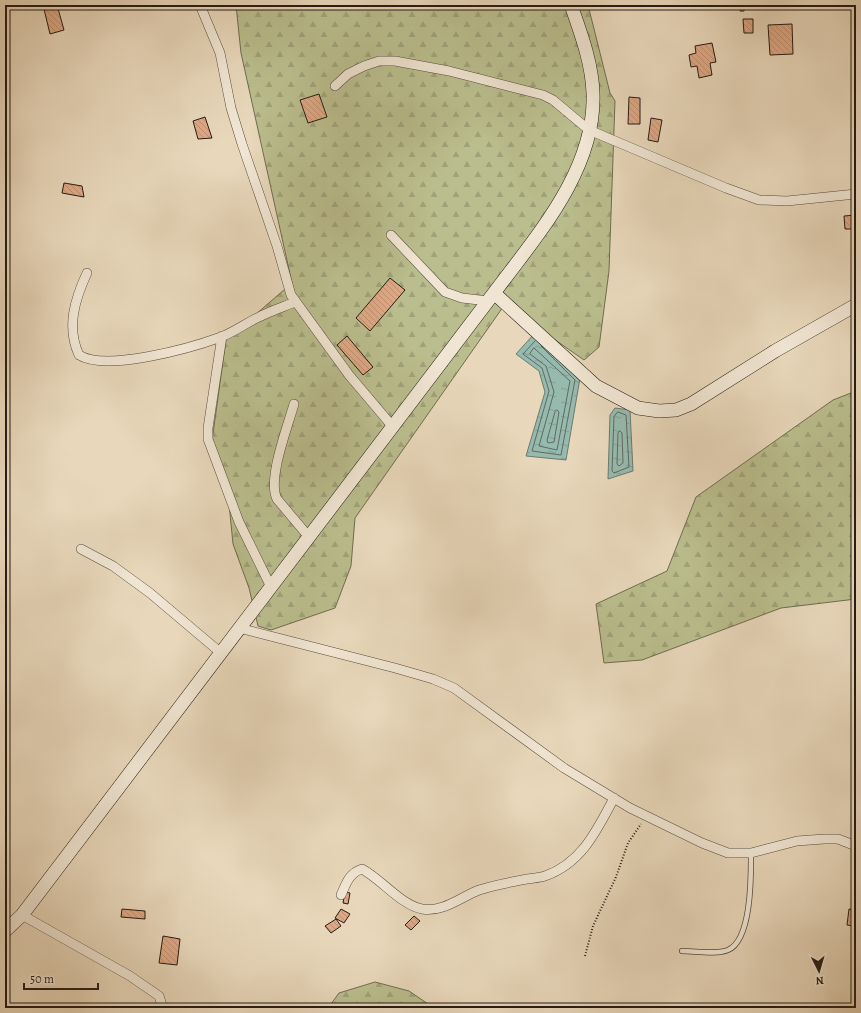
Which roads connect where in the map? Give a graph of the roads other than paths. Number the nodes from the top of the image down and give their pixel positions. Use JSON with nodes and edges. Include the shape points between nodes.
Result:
{"nodes":[{"id":1,"x":200,"y":5,"type":"edge"},
{"id":2,"x":571,"y":5,"type":"edge"},
{"id":3,"x":335,"y":86,"type":"dead end"},
{"id":4,"x":589,"y":130,"type":"junction"},
{"id":5,"x":856,"y":194,"type":"edge"},
{"id":6,"x":392,"y":235,"type":"dead end"},
{"id":7,"x":87,"y":273,"type":"dead end"},
{"id":8,"x":491,"y":297,"type":"junction"},
{"id":9,"x":296,"y":302,"type":"junction"},
{"id":10,"x":856,"y":305,"type":"edge"},
{"id":11,"x":222,"y":336,"type":"junction"},
{"id":12,"x":294,"y":404,"type":"dead end"},
{"id":13,"x":392,"y":427,"type":"junction"},
{"id":14,"x":309,"y":537,"type":"junction"},
{"id":15,"x":81,"y":549,"type":"dead end"},
{"id":16,"x":271,"y":587,"type":"junction"},
{"id":17,"x":239,"y":628,"type":"junction"},
{"id":18,"x":221,"y":653,"type":"junction"},
{"id":19,"x":614,"y":798,"type":"junction"},
{"id":20,"x":856,"y":846,"type":"edge"},
{"id":21,"x":751,"y":853,"type":"junction"},
{"id":22,"x":341,"y":895,"type":"dead end"},
{"id":23,"x":22,"y":916,"type":"junction"},
{"id":24,"x":5,"y":930,"type":"edge"},
{"id":25,"x":682,"y":951,"type":"dead end"},
{"id":26,"x":163,"y":1008,"type":"edge"}],
"edges":[{"from":1,"to":9,"type":"street","via":[[220,53],[242,144],[286,280]]},
{"from":2,"to":4,"type":"street","via":[[588,56],[593,92]]},
{"from":3,"to":4,"type":"street","via":[[348,74],[379,61],[408,62],[554,100]]},
{"from":4,"to":5,"type":"street","via":[[759,200],[787,201]]},
{"from":4,"to":8,"type":"street","via":[[574,173],[555,208]]},
{"from":6,"to":8,"type":"street","via":[[445,292],[462,298]]},
{"from":7,"to":11,"type":"street","via":[[75,302],[73,317],[76,348],[79,355],[85,359],[130,360]]},
{"from":8,"to":10,"type":"street","via":[[596,386],[638,408],[659,411],[676,410],[691,404],[769,354]]},
{"from":8,"to":13,"type":"street"},
{"from":9,"to":11,"type":"street"},
{"from":9,"to":13,"type":"street","via":[[349,375]]},
{"from":11,"to":16,"type":"street","via":[[208,439],[239,522]]},
{"from":12,"to":14,"type":"street","via":[[275,470],[273,492]]},
{"from":13,"to":14,"type":"street"},
{"from":14,"to":16,"type":"street"},
{"from":15,"to":18,"type":"street","via":[[113,566],[150,593]]},
{"from":16,"to":17,"type":"street"},
{"from":17,"to":18,"type":"street"},
{"from":17,"to":19,"type":"street","via":[[389,666],[454,688],[564,768]]},
{"from":18,"to":23,"type":"street"},
{"from":19,"to":21,"type":"street","via":[[702,843],[728,853]]},
{"from":19,"to":22,"type":"street","via":[[594,836],[578,856],[545,876],[486,888],[442,908],[430,910],[414,906],[362,869],[350,876]]},
{"from":20,"to":21,"type":"street","via":[[838,839],[824,838],[797,841]]},
{"from":21,"to":25,"type":"lane","via":[[749,905],[745,924],[736,944],[723,952]]},
{"from":23,"to":24,"type":"street"},
{"from":23,"to":26,"type":"street","via":[[130,976],[159,996]]}]}
